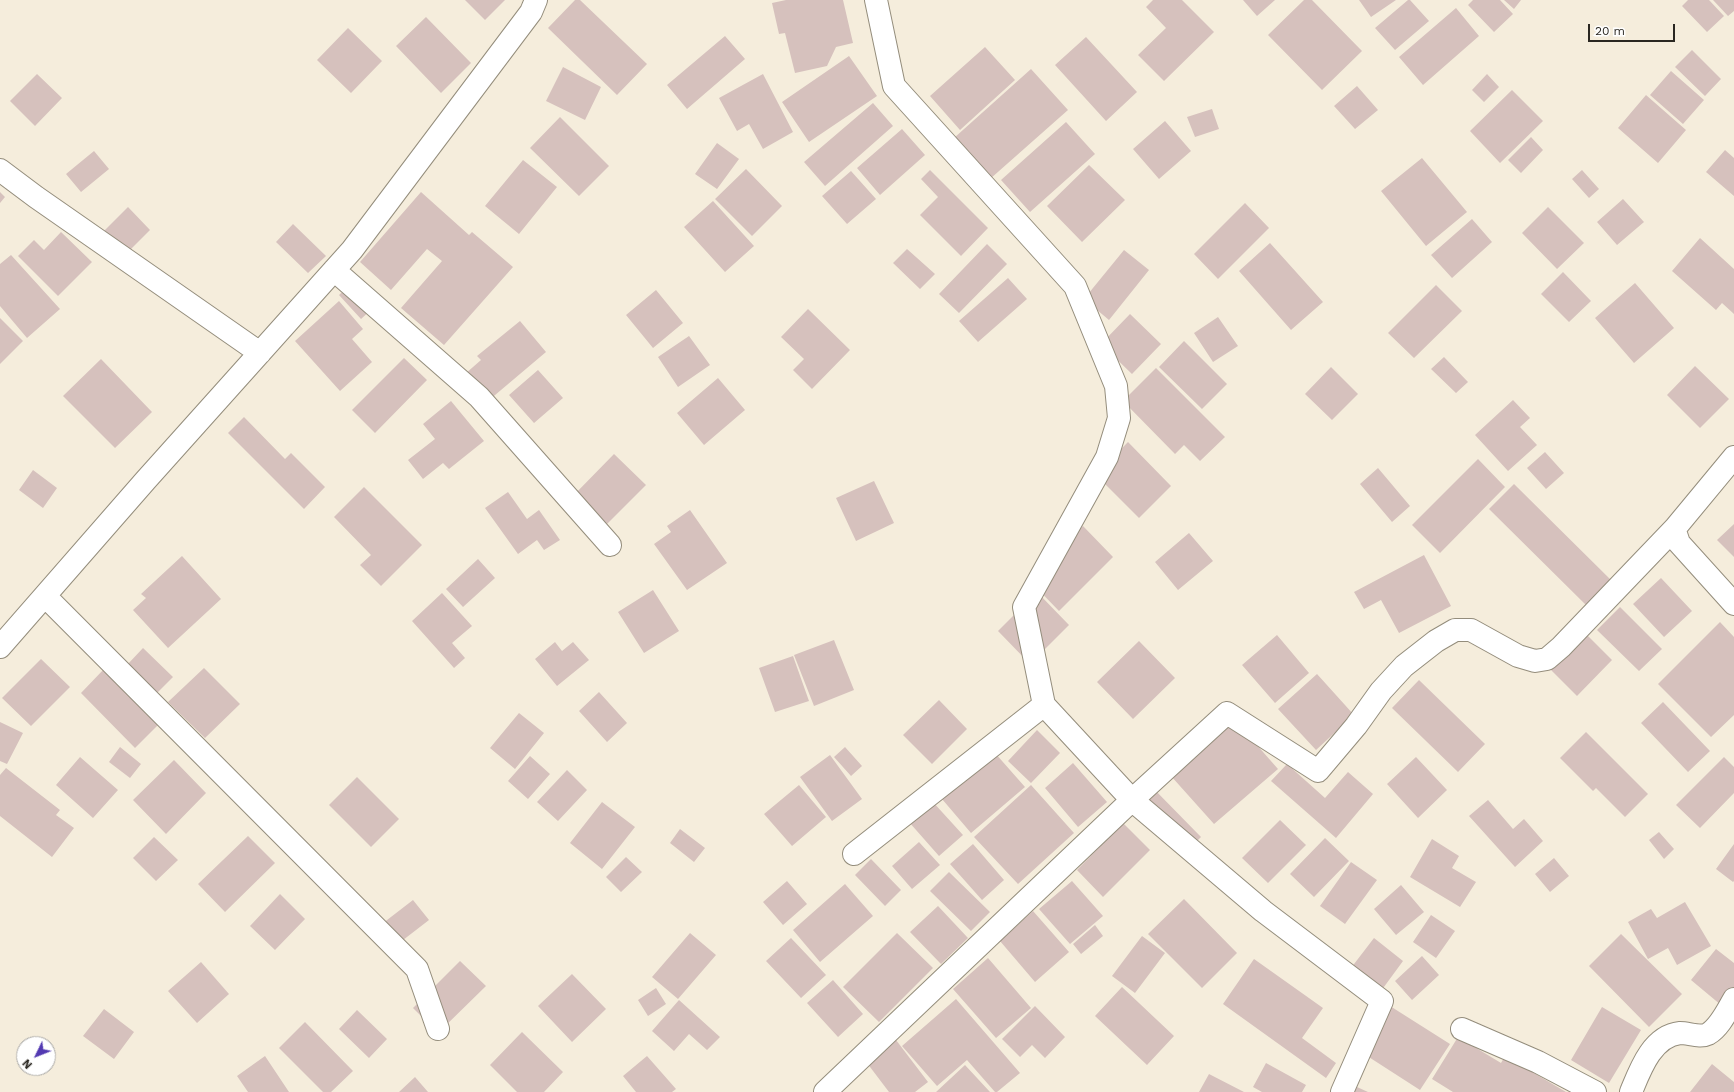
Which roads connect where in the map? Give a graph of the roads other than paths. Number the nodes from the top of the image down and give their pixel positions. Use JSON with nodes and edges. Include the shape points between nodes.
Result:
{"nodes":[{"id":1,"x":536,"y":0,"type":"edge"},
{"id":2,"x":876,"y":0,"type":"edge"},
{"id":3,"x":0,"y":170,"type":"edge"},
{"id":4,"x":334,"y":270,"type":"junction"},
{"id":5,"x":260,"y":353,"type":"junction"},
{"id":6,"x":1734,"y":457,"type":"edge"},
{"id":7,"x":1676,"y":527,"type":"junction"},
{"id":8,"x":610,"y":545,"type":"dead end"},
{"id":9,"x":44,"y":596,"type":"junction"},
{"id":10,"x":1734,"y":604,"type":"edge"},
{"id":11,"x":0,"y":647,"type":"edge"},
{"id":12,"x":1044,"y":705,"type":"junction"},
{"id":13,"x":1132,"y":800,"type":"junction"},
{"id":14,"x":854,"y":854,"type":"dead end"},
{"id":15,"x":1734,"y":999,"type":"edge"},
{"id":16,"x":438,"y":1029,"type":"dead end"},
{"id":17,"x":1462,"y":1029,"type":"dead end"},
{"id":18,"x":825,"y":1092,"type":"edge"},
{"id":19,"x":1342,"y":1092,"type":"edge"},
{"id":20,"x":1595,"y":1092,"type":"edge"},
{"id":21,"x":1631,"y":1092,"type":"edge"}],
"edges":[{"from":1,"to":4,"type":"street","via":[[531,12],[352,250]]},
{"from":2,"to":12,"type":"street","via":[[894,86],[1075,286],[1116,386],[1119,418],[1107,457],[1024,607]]},
{"from":3,"to":5,"type":"street"},
{"from":4,"to":5,"type":"street"},
{"from":4,"to":8,"type":"street","via":[[479,397]]},
{"from":5,"to":9,"type":"street"},
{"from":6,"to":7,"type":"street"},
{"from":7,"to":10,"type":"street","via":[[1674,531],[1679,543]]},
{"from":7,"to":13,"type":"street","via":[[1547,659],[1535,661],[1518,656],[1471,630],[1456,630],[1436,641],[1404,666],[1318,770],[1227,713]]},
{"from":9,"to":11,"type":"street"},
{"from":9,"to":16,"type":"street","via":[[417,970]]},
{"from":12,"to":13,"type":"street"},
{"from":12,"to":14,"type":"street"},
{"from":13,"to":18,"type":"street"},
{"from":13,"to":19,"type":"street","via":[[1263,911],[1382,1001]]},
{"from":15,"to":21,"type":"street","via":[[1716,1028],[1707,1035],[1680,1033],[1670,1036],[1652,1050],[1642,1065]]},
{"from":17,"to":20,"type":"street","via":[[1538,1062]]}]}
